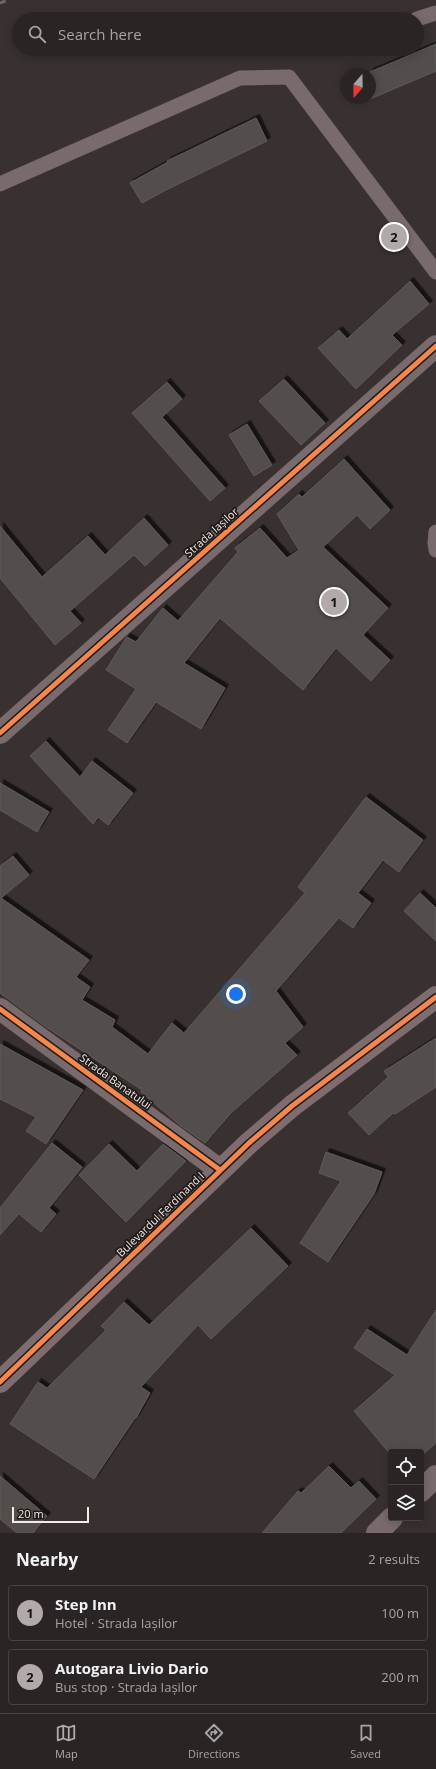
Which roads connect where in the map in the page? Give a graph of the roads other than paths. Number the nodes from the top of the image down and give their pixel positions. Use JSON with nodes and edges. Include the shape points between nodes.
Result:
{"nodes":[{"id":1,"x":436,"y":13,"type":"edge"},
{"id":2,"x":424,"y":17,"type":"edge"},
{"id":3,"x":0,"y":184,"type":"edge"},
{"id":4,"x":436,"y":272,"type":"edge"},
{"id":5,"x":436,"y":346,"type":"edge"},
{"id":6,"x":436,"y":532,"type":"edge"},
{"id":7,"x":436,"y":550,"type":"edge"},
{"id":8,"x":0,"y":733,"type":"edge"},
{"id":9,"x":436,"y":997,"type":"edge"},
{"id":10,"x":0,"y":1009,"type":"edge"},
{"id":11,"x":220,"y":1170,"type":"junction"},
{"id":12,"x":0,"y":1382,"type":"edge"},
{"id":13,"x":436,"y":1476,"type":"edge"},
{"id":14,"x":424,"y":1488,"type":"edge"},
{"id":15,"x":389,"y":1521,"type":"edge"},
{"id":16,"x":376,"y":1533,"type":"edge"}],
"edges":[{"from":1,"to":2,"type":"lane"},
{"from":3,"to":4,"type":"lane","via":[[240,78],[289,77]]},
{"from":5,"to":8,"type":"street","name":"Strada Iașilor"},
{"from":6,"to":7,"type":"lane"},
{"from":9,"to":11,"type":"main road","name":"Bulevardul Ferdinand I","via":[[292,1106]]},
{"from":10,"to":11,"type":"street","name":"Strada Banatului"},
{"from":11,"to":12,"type":"main road","name":"Bulevardul Ferdinand I"},
{"from":13,"to":14,"type":"street"},
{"from":15,"to":16,"type":"street"}]}
